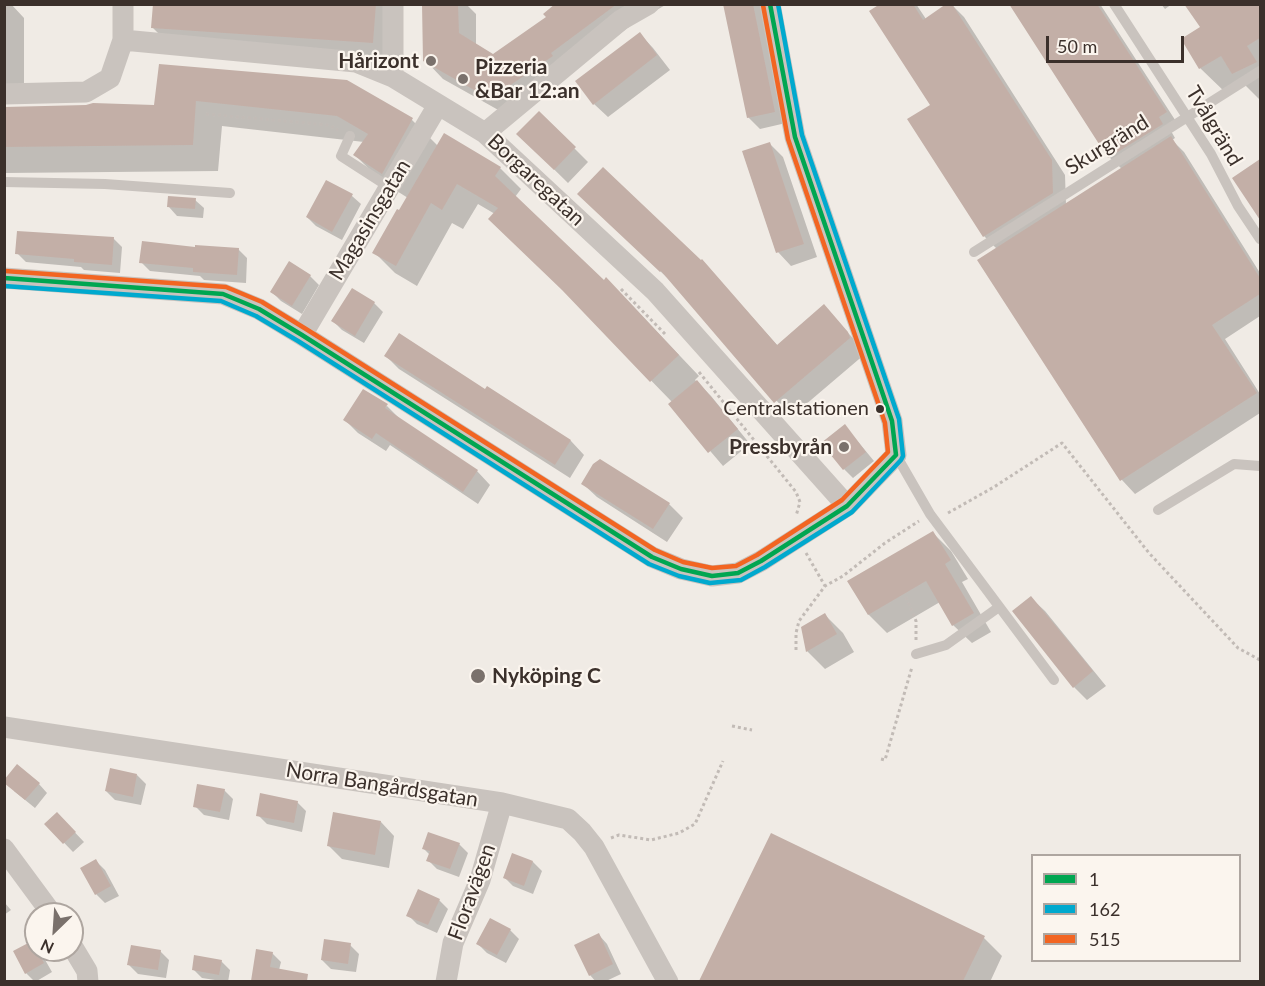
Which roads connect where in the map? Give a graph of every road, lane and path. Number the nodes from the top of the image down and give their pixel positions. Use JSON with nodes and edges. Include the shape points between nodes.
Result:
{"nodes":[{"id":1,"x":123,"y":4,"type":"edge"},
{"id":2,"x":393,"y":4,"type":"edge"},
{"id":3,"x":649,"y":4,"type":"edge"},
{"id":4,"x":770,"y":4,"type":"edge"},
{"id":5,"x":1114,"y":4,"type":"edge"},
{"id":6,"x":123,"y":40,"type":"junction"},
{"id":7,"x":1260,"y":71,"type":"edge"},
{"id":8,"x":393,"y":77,"type":"junction"},
{"id":9,"x":4,"y":94,"type":"edge"},
{"id":10,"x":438,"y":105,"type":"junction"},
{"id":11,"x":206,"y":114,"type":"dead end"},
{"id":12,"x":1187,"y":118,"type":"junction"},
{"id":13,"x":485,"y":133,"type":"junction"},
{"id":14,"x":350,"y":136,"type":"joint"},
{"id":15,"x":4,"y":182,"type":"edge"},
{"id":16,"x":390,"y":187,"type":"junction"},
{"id":17,"x":230,"y":193,"type":"dead end"},
{"id":18,"x":1260,"y":239,"type":"edge"},
{"id":19,"x":974,"y":252,"type":"dead end"},
{"id":20,"x":4,"y":278,"type":"edge"},
{"id":21,"x":619,"y":287,"type":"dead end"},
{"id":22,"x":302,"y":335,"type":"junction"},
{"id":23,"x":666,"y":336,"type":"dead end"},
{"id":24,"x":697,"y":370,"type":"dead end"},
{"id":25,"x":896,"y":455,"type":"junction"},
{"id":26,"x":1260,"y":466,"type":"edge"},
{"id":27,"x":847,"y":506,"type":"junction"},
{"id":28,"x":1158,"y":510,"type":"dead end"},
{"id":29,"x":930,"y":514,"type":"junction"},
{"id":30,"x":797,"y":538,"type":"junction"},
{"id":31,"x":825,"y":586,"type":"junction"},
{"id":32,"x":906,"y":597,"type":"dead end"},
{"id":33,"x":999,"y":607,"type":"junction"},
{"id":34,"x":796,"y":650,"type":"dead end"},
{"id":35,"x":916,"y":654,"type":"junction"},
{"id":36,"x":1260,"y":660,"type":"edge"},
{"id":37,"x":1054,"y":681,"type":"dead end"},
{"id":38,"x":732,"y":726,"type":"dead end"},
{"id":39,"x":4,"y":727,"type":"edge"},
{"id":40,"x":752,"y":730,"type":"dead end"},
{"id":41,"x":881,"y":759,"type":"dead end"},
{"id":42,"x":723,"y":761,"type":"dead end"},
{"id":43,"x":502,"y":803,"type":"junction"},
{"id":44,"x":594,"y":847,"type":"junction"},
{"id":45,"x":4,"y":849,"type":"edge"},
{"id":46,"x":43,"y":902,"type":"edge"},
{"id":47,"x":82,"y":962,"type":"edge"},
{"id":48,"x":88,"y":981,"type":"edge"},
{"id":49,"x":446,"y":981,"type":"edge"},
{"id":50,"x":668,"y":981,"type":"edge"}],
"edges":[{"from":1,"to":6,"type":"street"},
{"from":2,"to":8,"type":"street"},
{"from":3,"to":13,"type":"street","via":[[621,20]]},
{"from":4,"to":25,"type":"street","via":[[795,136],[892,421]]},
{"from":5,"to":12,"type":"lane","name":"Tvålgränd"},
{"from":6,"to":8,"type":"street","name":"Borgaregatan","via":[[356,62]]},
{"from":6,"to":9,"type":"street","via":[[110,78],[86,92]]},
{"from":7,"to":12,"type":"lane","name":"Skurgränd"},
{"from":8,"to":10,"type":"street","name":"Borgaregatan"},
{"from":10,"to":13,"type":"street","name":"Borgaregatan"},
{"from":10,"to":16,"type":"street","name":"Magasinsgatan"},
{"from":11,"to":14,"type":"path","via":[[329,125]]},
{"from":12,"to":18,"type":"lane","name":"Tvålgränd"},
{"from":12,"to":19,"type":"lane","name":"Skurgränd"},
{"from":13,"to":27,"type":"street","name":"Borgaregatan","via":[[655,291]]},
{"from":14,"to":16,"type":"lane","via":[[341,156]]},
{"from":15,"to":17,"type":"lane"},
{"from":16,"to":22,"type":"street","name":"Magasinsgatan"},
{"from":20,"to":22,"type":"street","via":[[223,294],[259,309]]},
{"from":21,"to":23,"type":"path"},
{"from":22,"to":30,"type":"street","via":[[652,557],[712,576],[738,573]]},
{"from":24,"to":30,"type":"path","via":[[796,492],[800,502],[788,524]]},
{"from":25,"to":27,"type":"street"},
{"from":25,"to":29,"type":"lane"},
{"from":26,"to":28,"type":"lane","via":[[1234,464]]},
{"from":27,"to":30,"type":"street"},
{"from":29,"to":31,"type":"path"},
{"from":29,"to":33,"type":"lane"},
{"from":29,"to":36,"type":"path","via":[[949,513],[1062,443],[1149,553],[1238,648]]},
{"from":30,"to":31,"type":"path"},
{"from":31,"to":34,"type":"path","via":[[799,621]]},
{"from":32,"to":35,"type":"path","via":[[916,621]]},
{"from":33,"to":35,"type":"lane","via":[[946,645]]},
{"from":33,"to":37,"type":"lane"},
{"from":35,"to":41,"type":"path","via":[[885,760]]},
{"from":38,"to":40,"type":"path"},
{"from":39,"to":43,"type":"street","name":"Norra Bangårdsgatan"},
{"from":42,"to":44,"type":"path","via":[[695,824],[651,840],[619,835]]},
{"from":43,"to":44,"type":"street","name":"Norra Bangårdsgatan","via":[[568,819]]},
{"from":43,"to":49,"type":"street","name":"Floravägen","via":[[480,880],[453,943]]},
{"from":44,"to":50,"type":"street","name":"Norra Bangårdsgatan"},
{"from":45,"to":46,"type":"street"},
{"from":47,"to":48,"type":"street"}]}
